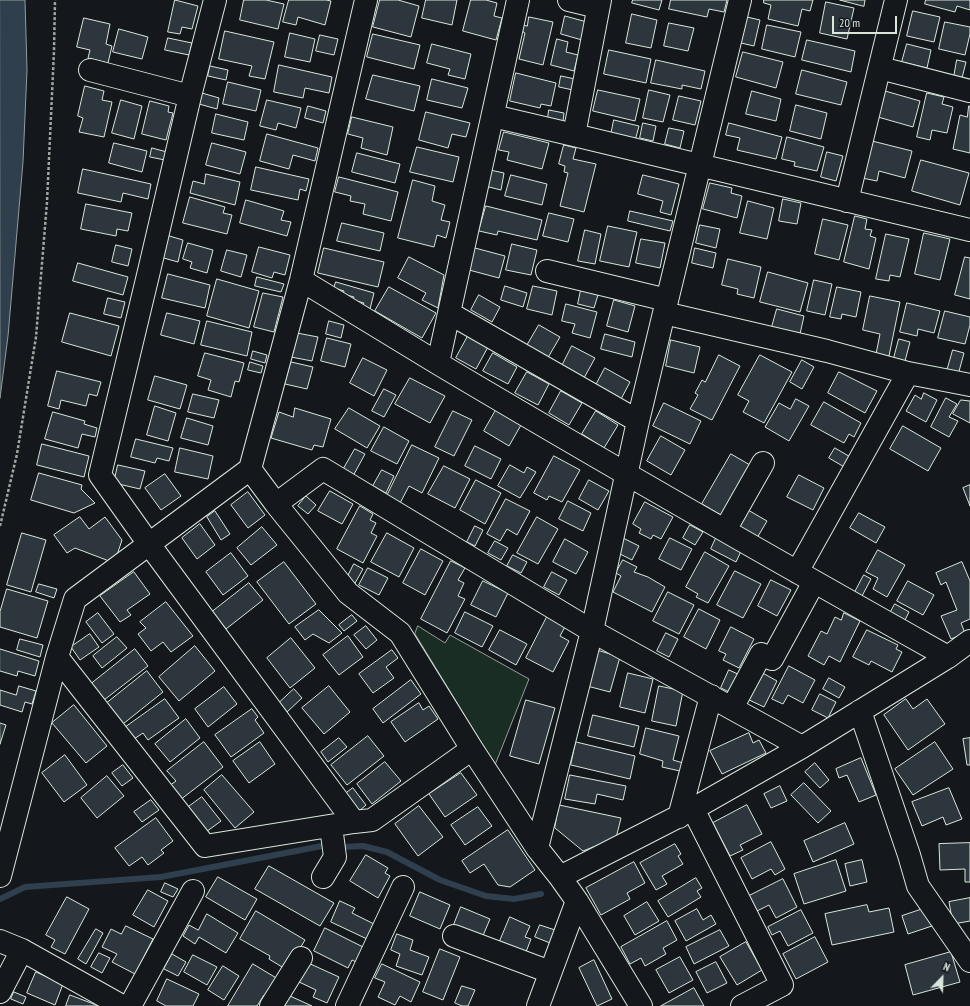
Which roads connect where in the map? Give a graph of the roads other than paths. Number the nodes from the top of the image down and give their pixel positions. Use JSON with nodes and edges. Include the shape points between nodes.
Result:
{"nodes":[{"id":1,"x":215,"y":0,"type":"edge"},
{"id":2,"x":366,"y":0,"type":"edge"},
{"id":3,"x":518,"y":0,"type":"edge"},
{"id":4,"x":569,"y":0,"type":"edge"},
{"id":5,"x":740,"y":0,"type":"edge"},
{"id":6,"x":896,"y":0,"type":"edge"},
{"id":7,"x":599,"y":3,"type":"edge"},
{"id":8,"x":880,"y":68,"type":"junction"},
{"id":9,"x":90,"y":70,"type":"dead end"},
{"id":10,"x":970,"y":91,"type":"edge"},
{"id":11,"x":190,"y":96,"type":"junction"},
{"id":12,"x":493,"y":116,"type":"junction"},
{"id":13,"x":574,"y":135,"type":"junction"},
{"id":14,"x":700,"y":165,"type":"junction"},
{"id":15,"x":847,"y":201,"type":"junction"},
{"id":16,"x":970,"y":230,"type":"edge"},
{"id":17,"x":547,"y":271,"type":"dead end"},
{"id":18,"x":301,"y":280,"type":"junction"},
{"id":19,"x":665,"y":306,"type":"junction"},
{"id":20,"x":449,"y":313,"type":"junction"},
{"id":21,"x":438,"y":363,"type":"junction"},
{"id":22,"x":908,"y":373,"type":"junction"},
{"id":23,"x":970,"y":385,"type":"edge"},
{"id":24,"x":638,"y":421,"type":"junction"},
{"id":25,"x":763,"y":463,"type":"dead end"},
{"id":26,"x":250,"y":469,"type":"junction"},
{"id":27,"x":627,"y":474,"type":"junction"},
{"id":28,"x":276,"y":504,"type":"junction"},
{"id":29,"x":725,"y":530,"type":"junction"},
{"id":30,"x":149,"y":544,"type":"junction"},
{"id":31,"x":806,"y":577,"type":"junction"},
{"id":32,"x":592,"y":630,"type":"junction"},
{"id":33,"x":970,"y":641,"type":"edge"},
{"id":34,"x":948,"y":656,"type":"junction"},
{"id":35,"x":57,"y":657,"type":"junction"},
{"id":36,"x":710,"y":696,"type":"junction"},
{"id":37,"x":732,"y":708,"type":"junction"},
{"id":38,"x":860,"y":711,"type":"junction"},
{"id":39,"x":802,"y":747,"type":"junction"},
{"id":40,"x":472,"y":749,"type":"junction"},
{"id":41,"x":686,"y":813,"type":"junction"},
{"id":42,"x":354,"y":822,"type":"junction"},
{"id":43,"x":331,"y":826,"type":"junction"},
{"id":44,"x":537,"y":848,"type":"junction"},
{"id":45,"x":0,"y":876,"type":"edge"},
{"id":46,"x":323,"y":877,"type":"dead end"},
{"id":47,"x":560,"y":877,"type":"junction"},
{"id":48,"x":403,"y":887,"type":"dead end"},
{"id":49,"x":193,"y":891,"type":"dead end"},
{"id":50,"x":577,"y":901,"type":"junction"},
{"id":51,"x":454,"y":936,"type":"dead end"},
{"id":52,"x":0,"y":941,"type":"edge"},
{"id":53,"x":22,"y":950,"type":"junction"},
{"id":54,"x":301,"y":958,"type":"dead end"},
{"id":55,"x":970,"y":961,"type":"edge"},
{"id":56,"x":550,"y":972,"type":"junction"},
{"id":57,"x":0,"y":992,"type":"edge"},
{"id":58,"x":122,"y":1006,"type":"edge"},
{"id":59,"x":130,"y":1006,"type":"edge"},
{"id":60,"x":271,"y":1006,"type":"edge"},
{"id":61,"x":347,"y":1006,"type":"edge"},
{"id":62,"x":538,"y":1006,"type":"edge"},
{"id":63,"x":641,"y":1006,"type":"edge"},
{"id":64,"x":742,"y":1006,"type":"edge"}],
"edges":[{"from":1,"to":11,"type":"street"},
{"from":2,"to":18,"type":"street"},
{"from":3,"to":12,"type":"street"},
{"from":4,"to":7,"type":"street"},
{"from":5,"to":14,"type":"street"},
{"from":6,"to":8,"type":"street"},
{"from":7,"to":13,"type":"street"},
{"from":8,"to":10,"type":"street"},
{"from":8,"to":15,"type":"street"},
{"from":9,"to":11,"type":"street"},
{"from":11,"to":30,"type":"street","via":[[100,475]]},
{"from":12,"to":13,"type":"street"},
{"from":12,"to":20,"type":"street"},
{"from":13,"to":14,"type":"street"},
{"from":14,"to":15,"type":"street"},
{"from":14,"to":19,"type":"street"},
{"from":15,"to":16,"type":"street"},
{"from":17,"to":19,"type":"street"},
{"from":18,"to":21,"type":"street"},
{"from":18,"to":26,"type":"street"},
{"from":19,"to":22,"type":"street"},
{"from":19,"to":24,"type":"street"},
{"from":20,"to":21,"type":"street"},
{"from":20,"to":24,"type":"street"},
{"from":21,"to":27,"type":"street"},
{"from":22,"to":23,"type":"street"},
{"from":22,"to":31,"type":"street"},
{"from":24,"to":27,"type":"street"},
{"from":25,"to":29,"type":"street"},
{"from":26,"to":28,"type":"street"},
{"from":26,"to":30,"type":"street"},
{"from":27,"to":29,"type":"street"},
{"from":27,"to":32,"type":"street"},
{"from":28,"to":32,"type":"street","via":[[323,469]]},
{"from":28,"to":40,"type":"street","via":[[348,593],[400,633]]},
{"from":29,"to":31,"type":"street"},
{"from":30,"to":35,"type":"street","via":[[75,599]]},
{"from":30,"to":42,"type":"street"},
{"from":31,"to":34,"type":"street"},
{"from":31,"to":37,"type":"street","via":[[772,659],[761,654]]},
{"from":32,"to":36,"type":"street"},
{"from":32,"to":44,"type":"street"},
{"from":33,"to":34,"type":"street"},
{"from":34,"to":38,"type":"street"},
{"from":35,"to":43,"type":"street","via":[[205,846]]},
{"from":35,"to":45,"type":"street"},
{"from":36,"to":37,"type":"street"},
{"from":36,"to":41,"type":"street"},
{"from":37,"to":39,"type":"street"},
{"from":38,"to":39,"type":"street"},
{"from":38,"to":55,"type":"street","via":[[918,886]]},
{"from":39,"to":41,"type":"street"},
{"from":40,"to":42,"type":"street","via":[[372,820]]},
{"from":40,"to":44,"type":"street"},
{"from":41,"to":47,"type":"street"},
{"from":41,"to":64,"type":"street","via":[[782,985]]},
{"from":42,"to":43,"type":"street"},
{"from":43,"to":46,"type":"street","via":[[335,857]]},
{"from":44,"to":47,"type":"street"},
{"from":47,"to":50,"type":"street"},
{"from":48,"to":61,"type":"street"},
{"from":49,"to":59,"type":"street"},
{"from":50,"to":56,"type":"street"},
{"from":50,"to":63,"type":"street"},
{"from":51,"to":56,"type":"street"},
{"from":52,"to":53,"type":"street"},
{"from":53,"to":57,"type":"street"},
{"from":53,"to":58,"type":"street"},
{"from":54,"to":60,"type":"street"},
{"from":56,"to":62,"type":"street"}]}
